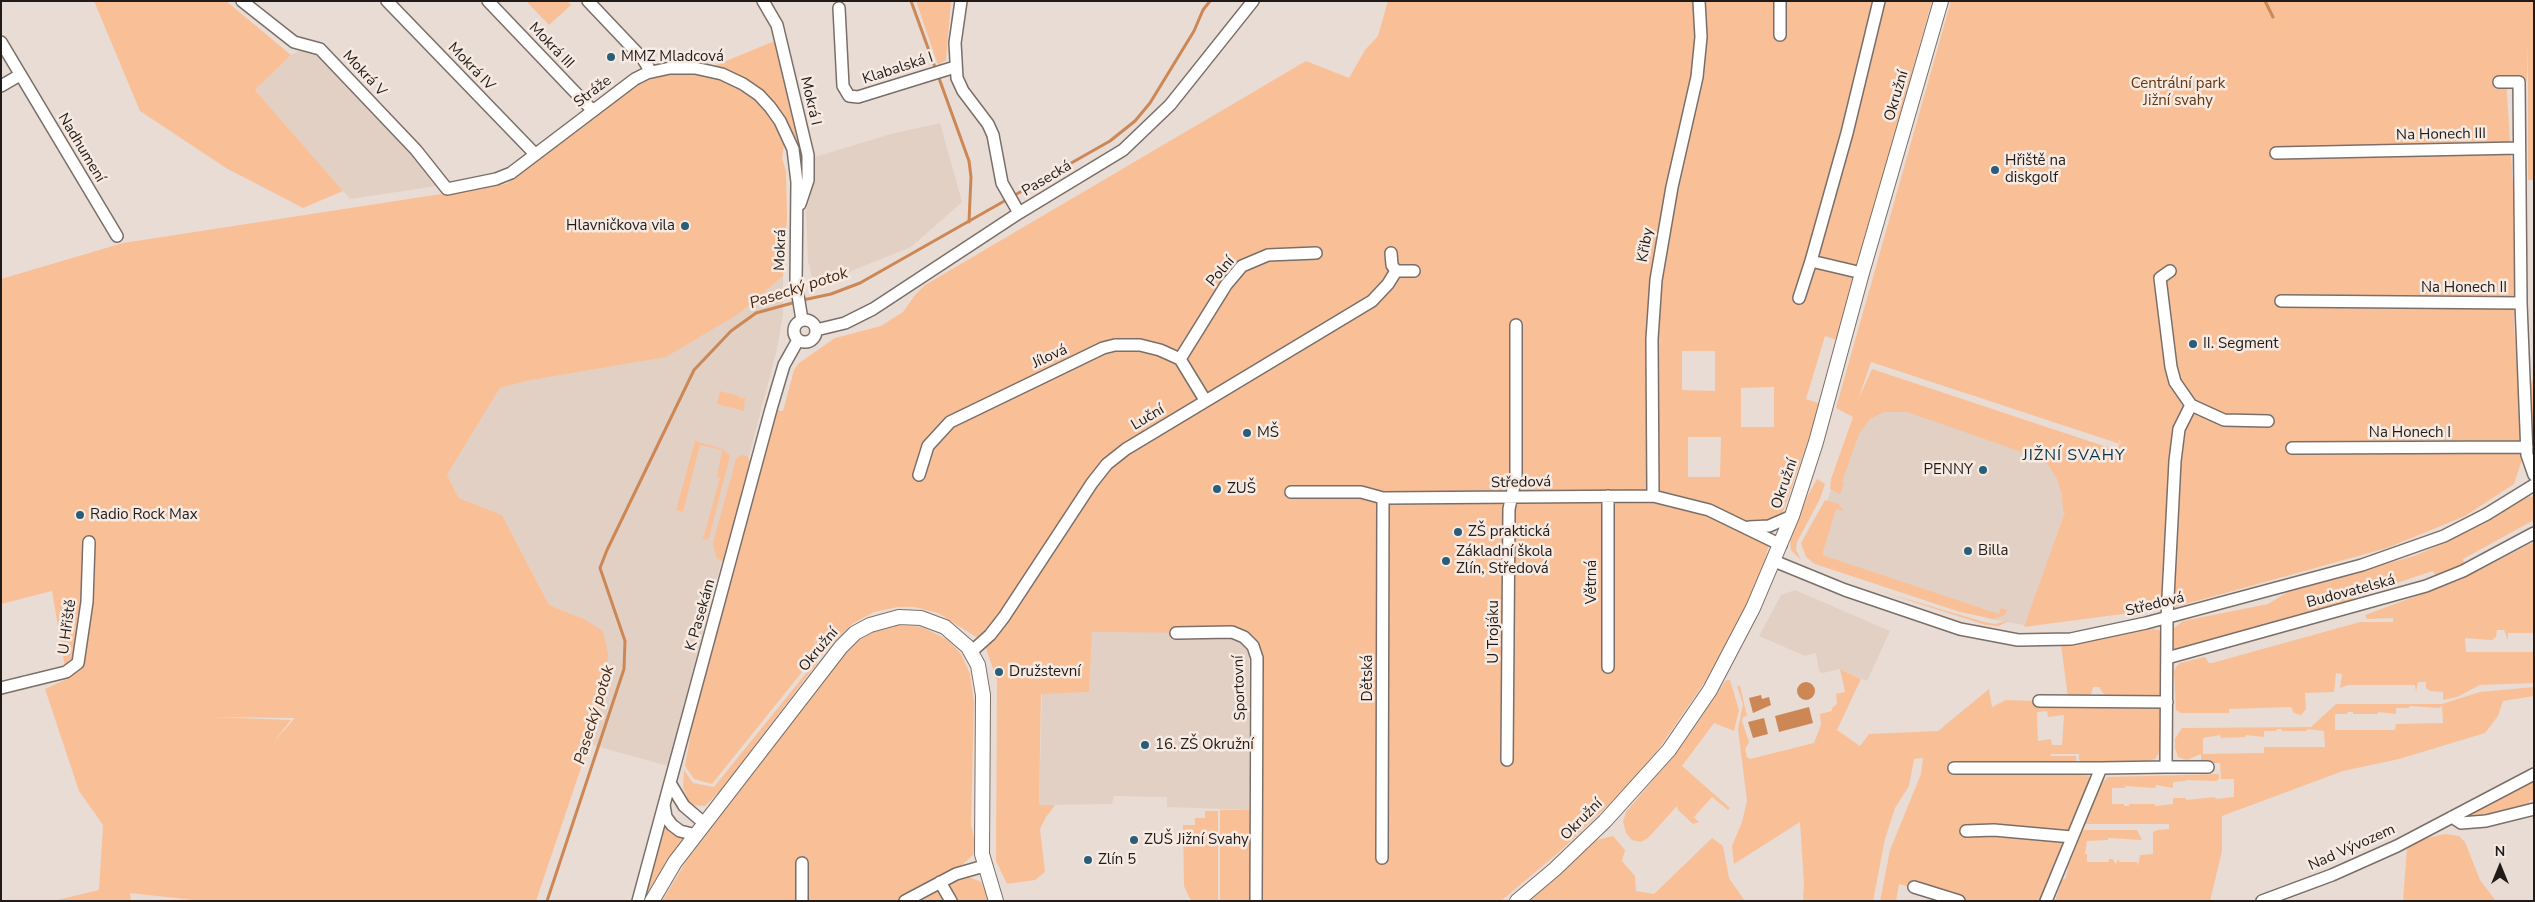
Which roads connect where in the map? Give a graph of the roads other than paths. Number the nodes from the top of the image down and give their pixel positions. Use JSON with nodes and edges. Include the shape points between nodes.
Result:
{"nodes":[{"id":1,"x":242,"y":1,"type":"edge"},
{"id":2,"x":387,"y":1,"type":"edge"},
{"id":3,"x":488,"y":1,"type":"edge"},
{"id":4,"x":588,"y":1,"type":"edge"},
{"id":5,"x":764,"y":1,"type":"edge"},
{"id":6,"x":960,"y":1,"type":"edge"},
{"id":7,"x":1253,"y":1,"type":"edge"},
{"id":8,"x":1699,"y":1,"type":"edge"},
{"id":9,"x":1780,"y":1,"type":"edge"},
{"id":10,"x":1878,"y":1,"type":"edge"},
{"id":11,"x":1941,"y":1,"type":"edge"},
{"id":12,"x":839,"y":8,"type":"dead end"},
{"id":13,"x":1780,"y":35,"type":"dead end"},
{"id":14,"x":1,"y":42,"type":"edge"},
{"id":15,"x":955,"y":67,"type":"junction"},
{"id":16,"x":651,"y":72,"type":"junction"},
{"id":17,"x":20,"y":75,"type":"junction"},
{"id":18,"x":2499,"y":82,"type":"dead end"},
{"id":19,"x":1,"y":86,"type":"edge"},
{"id":20,"x":593,"y":112,"type":"junction"},
{"id":21,"x":2519,"y":148,"type":"junction"},
{"id":22,"x":534,"y":153,"type":"junction"},
{"id":23,"x":2276,"y":153,"type":"dead end"},
{"id":24,"x":447,"y":188,"type":"joint"},
{"id":25,"x":1017,"y":209,"type":"junction"},
{"id":26,"x":798,"y":211,"type":"junction"},
{"id":27,"x":117,"y":236,"type":"dead end"},
{"id":28,"x":1316,"y":253,"type":"dead end"},
{"id":29,"x":1391,"y":253,"type":"dead end"},
{"id":30,"x":1811,"y":261,"type":"junction"},
{"id":31,"x":1396,"y":271,"type":"junction"},
{"id":32,"x":1414,"y":271,"type":"dead end"},
{"id":33,"x":2170,"y":271,"type":"dead end"},
{"id":34,"x":1862,"y":273,"type":"junction"},
{"id":35,"x":1799,"y":298,"type":"dead end"},
{"id":36,"x":2282,"y":302,"type":"dead end"},
{"id":37,"x":2521,"y":303,"type":"junction"},
{"id":38,"x":802,"y":320,"type":"junction"},
{"id":39,"x":1516,"y":325,"type":"dead end"},
{"id":40,"x":816,"y":330,"type":"junction"},
{"id":41,"x":798,"y":340,"type":"junction"},
{"id":42,"x":1180,"y":360,"type":"junction"},
{"id":43,"x":1205,"y":400,"type":"junction"},
{"id":44,"x":2191,"y":405,"type":"junction"},
{"id":45,"x":2268,"y":421,"type":"dead end"},
{"id":46,"x":2527,"y":447,"type":"junction"},
{"id":47,"x":2292,"y":448,"type":"dead end"},
{"id":48,"x":2534,"y":474,"type":"edge"},
{"id":49,"x":919,"y":475,"type":"dead end"},
{"id":50,"x":2534,"y":485,"type":"edge"},
{"id":51,"x":1291,"y":492,"type":"dead end"},
{"id":52,"x":1608,"y":496,"type":"junction"},
{"id":53,"x":1653,"y":496,"type":"junction"},
{"id":54,"x":1383,"y":498,"type":"junction"},
{"id":55,"x":1511,"y":499,"type":"junction"},
{"id":56,"x":1792,"y":516,"type":"junction"},
{"id":57,"x":1746,"y":527,"type":"junction"},
{"id":58,"x":2534,"y":533,"type":"edge"},
{"id":59,"x":89,"y":542,"type":"dead end"},
{"id":60,"x":1781,"y":545,"type":"junction"},
{"id":61,"x":1774,"y":560,"type":"junction"},
{"id":62,"x":2167,"y":617,"type":"junction"},
{"id":63,"x":1176,"y":633,"type":"dead end"},
{"id":64,"x":971,"y":652,"type":"junction"},
{"id":65,"x":2167,"y":658,"type":"junction"},
{"id":66,"x":1608,"y":667,"type":"dead end"},
{"id":67,"x":1,"y":688,"type":"edge"},
{"id":68,"x":2039,"y":701,"type":"dead end"},
{"id":69,"x":2167,"y":702,"type":"junction"},
{"id":70,"x":1507,"y":760,"type":"dead end"},
{"id":71,"x":2208,"y":766,"type":"dead end"},
{"id":72,"x":2166,"y":767,"type":"junction"},
{"id":73,"x":1954,"y":768,"type":"dead end"},
{"id":74,"x":2101,"y":768,"type":"junction"},
{"id":75,"x":2534,"y":774,"type":"edge"},
{"id":76,"x":670,"y":783,"type":"junction"},
{"id":77,"x":664,"y":803,"type":"junction"},
{"id":78,"x":2534,"y":809,"type":"edge"},
{"id":79,"x":2452,"y":817,"type":"junction"},
{"id":80,"x":704,"y":823,"type":"junction"},
{"id":81,"x":1966,"y":831,"type":"dead end"},
{"id":82,"x":696,"y":835,"type":"junction"},
{"id":83,"x":2072,"y":837,"type":"junction"},
{"id":84,"x":1382,"y":858,"type":"dead end"},
{"id":85,"x":802,"y":863,"type":"dead end"},
{"id":86,"x":984,"y":866,"type":"junction"},
{"id":87,"x":940,"y":882,"type":"junction"},
{"id":88,"x":1914,"y":887,"type":"dead end"},
{"id":89,"x":638,"y":901,"type":"edge"},
{"id":90,"x":652,"y":901,"type":"edge"},
{"id":91,"x":802,"y":901,"type":"edge"},
{"id":92,"x":904,"y":901,"type":"edge"},
{"id":93,"x":951,"y":901,"type":"edge"},
{"id":94,"x":996,"y":901,"type":"edge"},
{"id":95,"x":1256,"y":901,"type":"edge"},
{"id":96,"x":1517,"y":901,"type":"edge"},
{"id":97,"x":1959,"y":901,"type":"edge"},
{"id":98,"x":2046,"y":901,"type":"edge"},
{"id":99,"x":2262,"y":901,"type":"edge"}],
"edges":[{"from":1,"to":24,"type":"street","name":"Mokrá V","via":[[294,42],[320,49],[416,150]]},
{"from":2,"to":22,"type":"street","name":"Mokrá IV"},
{"from":3,"to":20,"type":"street","name":"Mokrá III"},
{"from":4,"to":16,"type":"street","via":[[643,59]]},
{"from":5,"to":26,"type":"street","name":"Mokrá I","via":[[777,25],[808,155],[808,180]]},
{"from":6,"to":15,"type":"street","name":"Klabalská I"},
{"from":7,"to":25,"type":"street","name":"Pasecká","via":[[1206,64],[1123,150]]},
{"from":8,"to":53,"type":"street","name":"Křiby","via":[[1701,37],[1697,77],[1656,280]]},
{"from":9,"to":13,"type":"street"},
{"from":10,"to":30,"type":"street","via":[[1847,133]]},
{"from":11,"to":34,"type":"street","name":"Okružní"},
{"from":12,"to":15,"type":"street","name":"Klabalská I","via":[[843,86],[849,96],[858,97]]},
{"from":14,"to":17,"type":"street","name":"Nadhumení"},
{"from":15,"to":25,"type":"street","name":"Klabalská I","via":[[963,92],[993,135],[1000,176]]},
{"from":16,"to":20,"type":"street","name":"Stráže","via":[[635,79]]},
{"from":16,"to":26,"type":"street","name":"Stráže","via":[[683,68],[707,70],[732,78],[760,95],[780,121],[793,149]]},
{"from":17,"to":19,"type":"street"},
{"from":17,"to":27,"type":"street","name":"Nadhumení"},
{"from":18,"to":21,"type":"street","via":[[2519,82]]},
{"from":20,"to":22,"type":"street","name":"Stráže"},
{"from":21,"to":23,"type":"street","name":"Na Honech III"},
{"from":21,"to":37,"type":"street","name":"Na Honech II"},
{"from":22,"to":24,"type":"street","name":"Stráže","via":[[504,176]]},
{"from":25,"to":40,"type":"street","name":"Pasecká","via":[[873,309],[845,323]]},
{"from":26,"to":38,"type":"street","name":"Mokrá","via":[[795,271]]},
{"from":28,"to":42,"type":"street","name":"Polní","via":[[1268,255],[1242,266],[1226,285]]},
{"from":29,"to":31,"type":"street"},
{"from":30,"to":34,"type":"street"},
{"from":30,"to":35,"type":"street"},
{"from":31,"to":32,"type":"street"},
{"from":31,"to":43,"type":"street","name":"Luční","via":[[1372,301]]},
{"from":33,"to":44,"type":"street","via":[[2160,278],[2171,366],[2175,382]]},
{"from":34,"to":56,"type":"street","name":"Okružní","via":[[1816,442]]},
{"from":36,"to":37,"type":"street","name":"Na Honech II"},
{"from":37,"to":46,"type":"street"},
{"from":38,"to":40,"type":"street","via":[[812,322]]},
{"from":38,"to":41,"type":"street","via":[[794,330]]},
{"from":39,"to":55,"type":"street","name":"U Trojáku","via":[[1516,476]]},
{"from":40,"to":41,"type":"street","via":[[808,342]]},
{"from":41,"to":76,"type":"street","name":"K Pasekám","via":[[784,365]]},
{"from":42,"to":43,"type":"street"},
{"from":42,"to":49,"type":"street","name":"Jílová","via":[[1140,345],[1103,348],[950,422],[928,446]]},
{"from":43,"to":64,"type":"street","name":"Luční","via":[[1107,464],[1004,617]]},
{"from":44,"to":45,"type":"street","via":[[2224,420]]},
{"from":44,"to":62,"type":"street","via":[[2177,438]]},
{"from":46,"to":47,"type":"street","name":"Na Honech I"},
{"from":46,"to":48,"type":"street","via":[[2528,463]]},
{"from":50,"to":62,"type":"street","name":"Středová","via":[[2487,514],[2428,543],[2317,578]]},
{"from":51,"to":54,"type":"street","name":"Středová","via":[[1361,492]]},
{"from":52,"to":53,"type":"street","name":"Středová"},
{"from":52,"to":55,"type":"street","name":"Středová"},
{"from":52,"to":66,"type":"street","name":"Větrná"},
{"from":53,"to":57,"type":"street","name":"Středová","via":[[1709,510]]},
{"from":54,"to":55,"type":"street","name":"Středová"},
{"from":54,"to":84,"type":"street","name":"Dětská"},
{"from":55,"to":70,"type":"street","name":"U Trojáku"},
{"from":56,"to":57,"type":"street","name":"Středová","via":[[1769,526]]},
{"from":56,"to":60,"type":"street","name":"Okružní"},
{"from":57,"to":60,"type":"street","name":"Středová"},
{"from":58,"to":65,"type":"street","name":"Budovatelská","via":[[2463,571],[2426,586]]},
{"from":59,"to":67,"type":"street","name":"U Hřiště","via":[[87,602],[78,663],[66,672]]},
{"from":60,"to":61,"type":"street","name":"Okružní"},
{"from":61,"to":62,"type":"street","name":"Středová","via":[[1900,610],[1960,629],[2003,638],[2071,639]]},
{"from":61,"to":96,"type":"street","name":"Okružní","via":[[1719,675],[1669,750],[1605,821]]},
{"from":62,"to":65,"type":"street"},
{"from":63,"to":95,"type":"street","name":"Sportovní","via":[[1232,632],[1253,646],[1257,658]]},
{"from":64,"to":80,"type":"street","name":"Okružní","via":[[945,627],[921,618],[889,618],[856,633],[841,647]]},
{"from":64,"to":86,"type":"street","name":"Okružní","via":[[980,673],[983,695],[980,799]]},
{"from":65,"to":69,"type":"street"},
{"from":68,"to":69,"type":"street"},
{"from":69,"to":72,"type":"street"},
{"from":71,"to":72,"type":"street"},
{"from":72,"to":74,"type":"street"},
{"from":73,"to":74,"type":"street"},
{"from":74,"to":83,"type":"street"},
{"from":75,"to":79,"type":"street","name":"Nad Vývozem"},
{"from":76,"to":77,"type":"street","name":"K Pasekám"},
{"from":76,"to":80,"type":"street","via":[[684,806]]},
{"from":77,"to":82,"type":"street","via":[[666,816],[672,825]]},
{"from":77,"to":89,"type":"street","name":"K Pasekám"},
{"from":78,"to":79,"type":"street","via":[[2486,821],[2460,823]]},
{"from":79,"to":99,"type":"street","name":"Nad Vývozem","via":[[2332,875]]},
{"from":80,"to":82,"type":"street","name":"Okružní"},
{"from":81,"to":83,"type":"street","via":[[1994,830]]},
{"from":82,"to":90,"type":"street","name":"Okružní"},
{"from":83,"to":98,"type":"street"},
{"from":85,"to":91,"type":"street"},
{"from":86,"to":87,"type":"street"},
{"from":86,"to":94,"type":"street","name":"Okružní"},
{"from":87,"to":92,"type":"street"},
{"from":87,"to":93,"type":"street"},
{"from":88,"to":97,"type":"street"}]}
